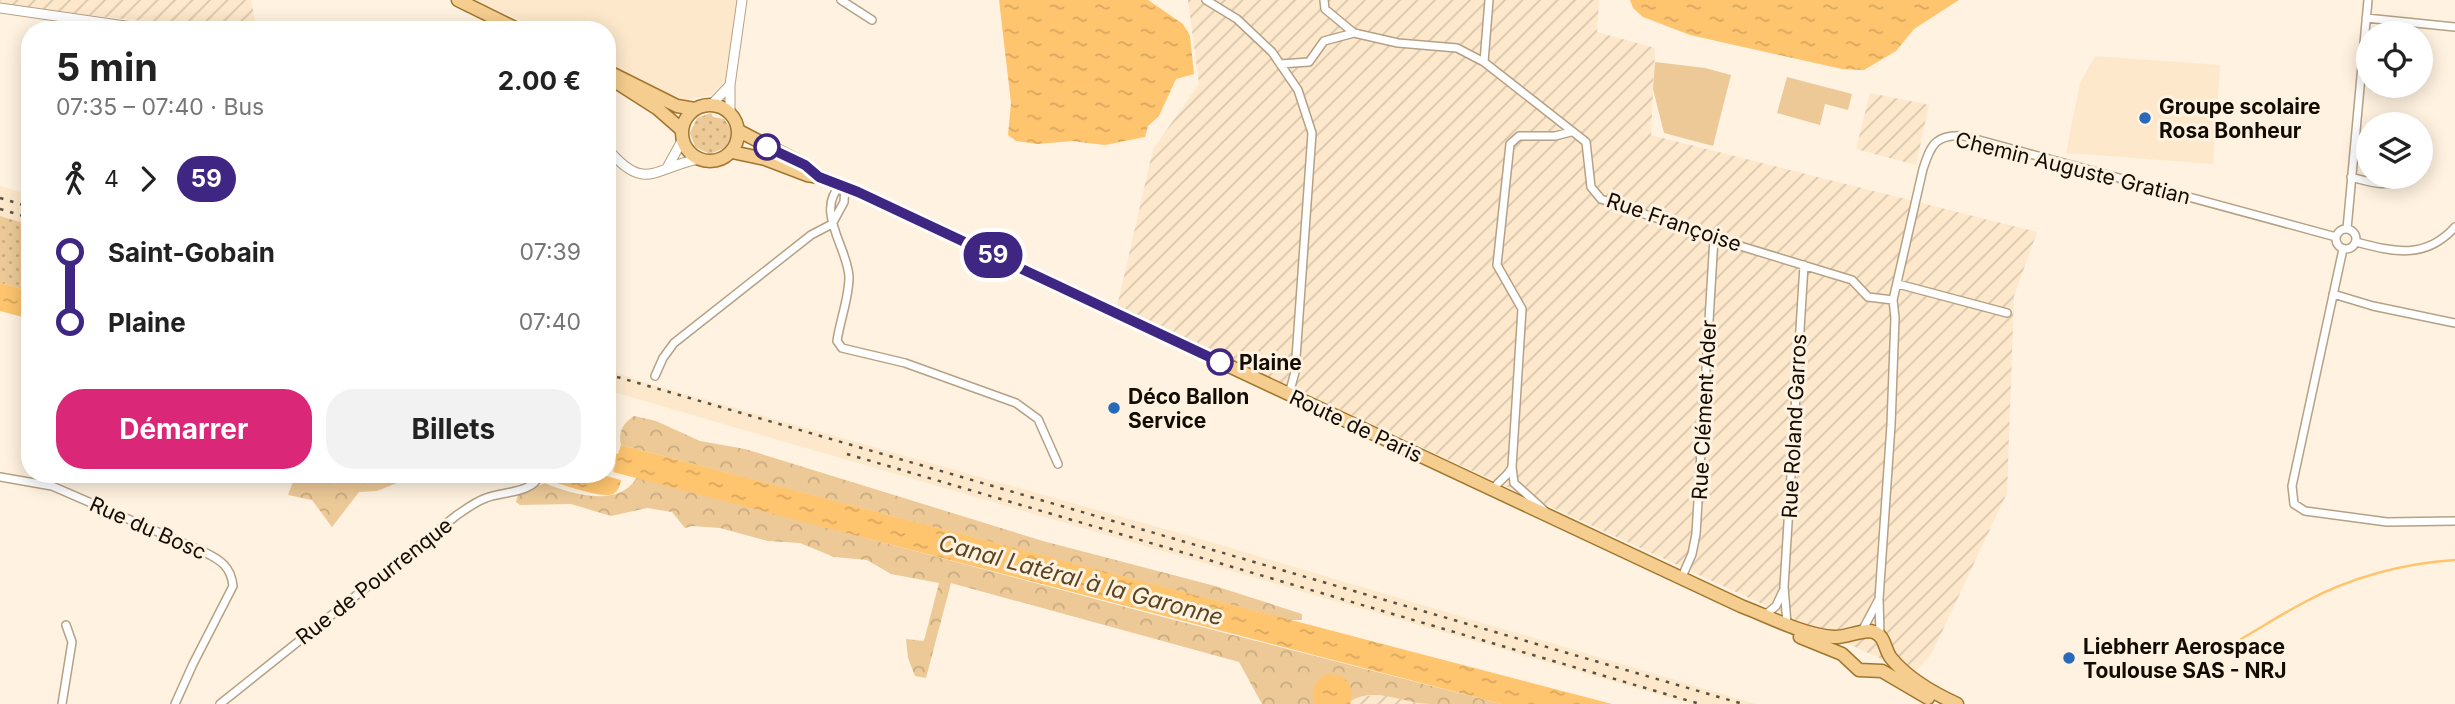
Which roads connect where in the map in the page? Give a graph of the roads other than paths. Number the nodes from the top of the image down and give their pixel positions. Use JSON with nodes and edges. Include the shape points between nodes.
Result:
{"nodes":[{"id":1,"x":458,"y":0,"type":"edge"},
{"id":2,"x":742,"y":0,"type":"edge"},
{"id":3,"x":841,"y":0,"type":"edge"},
{"id":4,"x":1206,"y":0,"type":"edge"},
{"id":5,"x":1324,"y":0,"type":"edge"},
{"id":6,"x":1489,"y":0,"type":"edge"},
{"id":7,"x":2368,"y":0,"type":"edge"},
{"id":8,"x":0,"y":8,"type":"edge"},
{"id":9,"x":2366,"y":18,"type":"junction"},
{"id":10,"x":872,"y":20,"type":"dead end"},
{"id":11,"x":90,"y":21,"type":"edge"},
{"id":12,"x":501,"y":21,"type":"edge"},
{"id":13,"x":2455,"y":27,"type":"edge"},
{"id":14,"x":1354,"y":33,"type":"junction"},
{"id":15,"x":1484,"y":62,"type":"junction"},
{"id":16,"x":1280,"y":64,"type":"junction"},
{"id":17,"x":616,"y":76,"type":"edge"},
{"id":18,"x":616,"y":83,"type":"edge"},
{"id":19,"x":730,"y":85,"type":"junction"},
{"id":20,"x":711,"y":105,"type":"junction"},
{"id":21,"x":695,"y":109,"type":"junction"},
{"id":22,"x":730,"y":113,"type":"junction"},
{"id":23,"x":739,"y":131,"type":"junction"},
{"id":24,"x":1571,"y":132,"type":"junction"},
{"id":25,"x":683,"y":135,"type":"junction"},
{"id":26,"x":732,"y":152,"type":"junction"},
{"id":27,"x":616,"y":157,"type":"edge"},
{"id":28,"x":699,"y":159,"type":"junction"},
{"id":29,"x":666,"y":170,"type":"junction"},
{"id":30,"x":2351,"y":177,"type":"junction"},
{"id":31,"x":2356,"y":178,"type":"edge"},
{"id":32,"x":833,"y":182,"type":"junction"},
{"id":33,"x":833,"y":201,"type":"junction"},
{"id":34,"x":832,"y":224,"type":"junction"},
{"id":35,"x":2455,"y":227,"type":"edge"},
{"id":36,"x":2347,"y":229,"type":"junction"},
{"id":37,"x":2336,"y":237,"type":"junction"},
{"id":38,"x":1714,"y":238,"type":"junction"},
{"id":39,"x":2356,"y":242,"type":"junction"},
{"id":40,"x":2343,"y":249,"type":"junction"},
{"id":41,"x":1804,"y":265,"type":"junction"},
{"id":42,"x":1898,"y":284,"type":"junction"},
{"id":43,"x":2333,"y":293,"type":"junction"},
{"id":44,"x":1893,"y":300,"type":"junction"},
{"id":45,"x":2007,"y":313,"type":"dead end"},
{"id":46,"x":2455,"y":323,"type":"edge"},
{"id":47,"x":655,"y":376,"type":"dead end"},
{"id":48,"x":1289,"y":394,"type":"junction"},
{"id":49,"x":1058,"y":464,"type":"dead end"},
{"id":50,"x":1512,"y":467,"type":"junction"},
{"id":51,"x":0,"y":477,"type":"edge"},
{"id":52,"x":21,"y":481,"type":"edge"},
{"id":53,"x":29,"y":483,"type":"edge"},
{"id":54,"x":532,"y":483,"type":"edge"},
{"id":55,"x":1493,"y":490,"type":"junction"},
{"id":56,"x":1550,"y":517,"type":"junction"},
{"id":57,"x":2455,"y":521,"type":"edge"},
{"id":58,"x":1682,"y":579,"type":"junction"},
{"id":59,"x":1784,"y":587,"type":"junction"},
{"id":60,"x":1880,"y":599,"type":"junction"},
{"id":61,"x":1741,"y":606,"type":"junction"},
{"id":62,"x":1765,"y":615,"type":"junction"},
{"id":63,"x":1787,"y":624,"type":"junction"},
{"id":64,"x":66,"y":625,"type":"dead end"},
{"id":65,"x":1857,"y":634,"type":"junction"},
{"id":66,"x":1880,"y":636,"type":"junction"},
{"id":67,"x":1887,"y":651,"type":"junction"},
{"id":68,"x":1848,"y":659,"type":"junction"},
{"id":69,"x":1875,"y":669,"type":"junction"},
{"id":70,"x":62,"y":704,"type":"edge"},
{"id":71,"x":175,"y":704,"type":"edge"},
{"id":72,"x":220,"y":704,"type":"edge"},
{"id":73,"x":1938,"y":704,"type":"edge"},
{"id":74,"x":1957,"y":704,"type":"edge"}],
"edges":[{"from":1,"to":12,"type":"main road"},
{"from":2,"to":19,"type":"street"},
{"from":3,"to":10,"type":"street"},
{"from":4,"to":16,"type":"street","via":[[1237,19]]},
{"from":5,"to":14,"type":"street","via":[[1325,9]]},
{"from":6,"to":15,"type":"street"},
{"from":7,"to":9,"type":"street"},
{"from":8,"to":11,"type":"street"},
{"from":9,"to":13,"type":"street"},
{"from":9,"to":30,"type":"street"},
{"from":14,"to":15,"type":"street","name":"Rue Françoise","via":[[1398,43],[1457,48]]},
{"from":14,"to":16,"type":"street","via":[[1324,41],[1309,62]]},
{"from":15,"to":24,"type":"street","name":"Rue Françoise"},
{"from":16,"to":48,"type":"street","via":[[1298,90],[1312,133],[1295,372]]},
{"from":17,"to":21,"type":"main road","via":[[677,106]]},
{"from":18,"to":25,"type":"main road","via":[[658,109]]},
{"from":19,"to":20,"type":"street"},
{"from":19,"to":22,"type":"street"},
{"from":20,"to":21,"type":"main road"},
{"from":20,"to":22,"type":"main road"},
{"from":21,"to":25,"type":"main road"},
{"from":22,"to":23,"type":"main road"},
{"from":23,"to":26,"type":"main road"},
{"from":23,"to":32,"type":"main road","name":"Route de Paris"},
{"from":24,"to":38,"type":"street","name":"Rue Françoise","via":[[1586,142],[1591,187],[1601,199]]},
{"from":24,"to":50,"type":"street","via":[[1519,136],[1510,144],[1497,265],[1522,309]]},
{"from":25,"to":28,"type":"main road","via":[[688,151]]},
{"from":25,"to":29,"type":"street"},
{"from":26,"to":28,"type":"main road","via":[[720,160]]},
{"from":26,"to":32,"type":"main road","name":"Route de Paris"},
{"from":27,"to":29,"type":"street","via":[[644,175]]},
{"from":28,"to":29,"type":"street"},
{"from":30,"to":31,"type":"street"},
{"from":30,"to":36,"type":"street"},
{"from":32,"to":33,"type":"street"},
{"from":32,"to":33,"type":"street"},
{"from":32,"to":34,"type":"street","via":[[845,202]]},
{"from":32,"to":48,"type":"main road","name":"Route de Paris"},
{"from":33,"to":34,"type":"street"},
{"from":34,"to":47,"type":"street","via":[[811,235],[674,343]]},
{"from":34,"to":49,"type":"street","via":[[849,279],[836,341],[842,348],[905,363],[1016,403],[1038,419]]},
{"from":35,"to":39,"type":"street","via":[[2428,248],[2411,252]]},
{"from":36,"to":37,"type":"street"},
{"from":36,"to":39,"type":"street"},
{"from":37,"to":40,"type":"street"},
{"from":37,"to":42,"type":"street","name":"Chemin Auguste Gratian","via":[[1948,135],[1929,151]]},
{"from":38,"to":41,"type":"street","name":"Rue Françoise"},
{"from":38,"to":58,"type":"street","name":"Rue Clément Ader","via":[[1696,534]]},
{"from":39,"to":40,"type":"street"},
{"from":40,"to":43,"type":"street"},
{"from":41,"to":44,"type":"street","name":"Rue Françoise","via":[[1852,280],[1868,297]]},
{"from":41,"to":59,"type":"street","name":"Rue Roland Garros"},
{"from":42,"to":44,"type":"street","name":"Chemin Auguste Gratian"},
{"from":42,"to":45,"type":"street"},
{"from":43,"to":46,"type":"street"},
{"from":43,"to":57,"type":"street","via":[[2292,486],[2294,504],[2305,510],[2387,522]]},
{"from":44,"to":60,"type":"street","name":"Chemin Auguste Gratian"},
{"from":48,"to":55,"type":"main road","name":"Route de Paris"},
{"from":50,"to":55,"type":"street"},
{"from":50,"to":56,"type":"street","via":[[1514,483]]},
{"from":51,"to":52,"type":"street","name":"Rue du Bosc"},
{"from":53,"to":71,"type":"street","name":"Rue du Bosc","via":[[62,490],[204,552],[232,573],[233,586]]},
{"from":54,"to":72,"type":"street","name":"Rue de Pourrenque","via":[[482,500],[457,516]]},
{"from":55,"to":56,"type":"main road","name":"Route de Paris"},
{"from":56,"to":58,"type":"main road","name":"Route de Paris"},
{"from":58,"to":61,"type":"main road","name":"Route de Paris"},
{"from":59,"to":62,"type":"street","via":[[1776,606]]},
{"from":59,"to":63,"type":"street","name":"Rue Roland Garros"},
{"from":60,"to":65,"type":"street","name":"Chemin Auguste Gratian"},
{"from":60,"to":66,"type":"street","name":"Chemin Auguste Gratian"},
{"from":61,"to":62,"type":"main road","name":"Route de Paris"},
{"from":61,"to":68,"type":"main road","name":"Route de Paris"},
{"from":62,"to":63,"type":"main road","name":"Route de Paris"},
{"from":63,"to":65,"type":"main road","name":"Route de Paris","via":[[1823,635]]},
{"from":64,"to":70,"type":"street","via":[[72,642]]},
{"from":65,"to":66,"type":"main road","name":"Route de Paris"},
{"from":65,"to":68,"type":"main road","via":[[1846,647]]},
{"from":66,"to":67,"type":"main road"},
{"from":67,"to":69,"type":"main road","via":[[1884,662]]},
{"from":67,"to":74,"type":"main road","via":[[1920,684]]},
{"from":68,"to":69,"type":"main road","name":"Route de Paris","via":[[1859,670]]},
{"from":69,"to":73,"type":"main road","name":"Route de Paris"}]}
